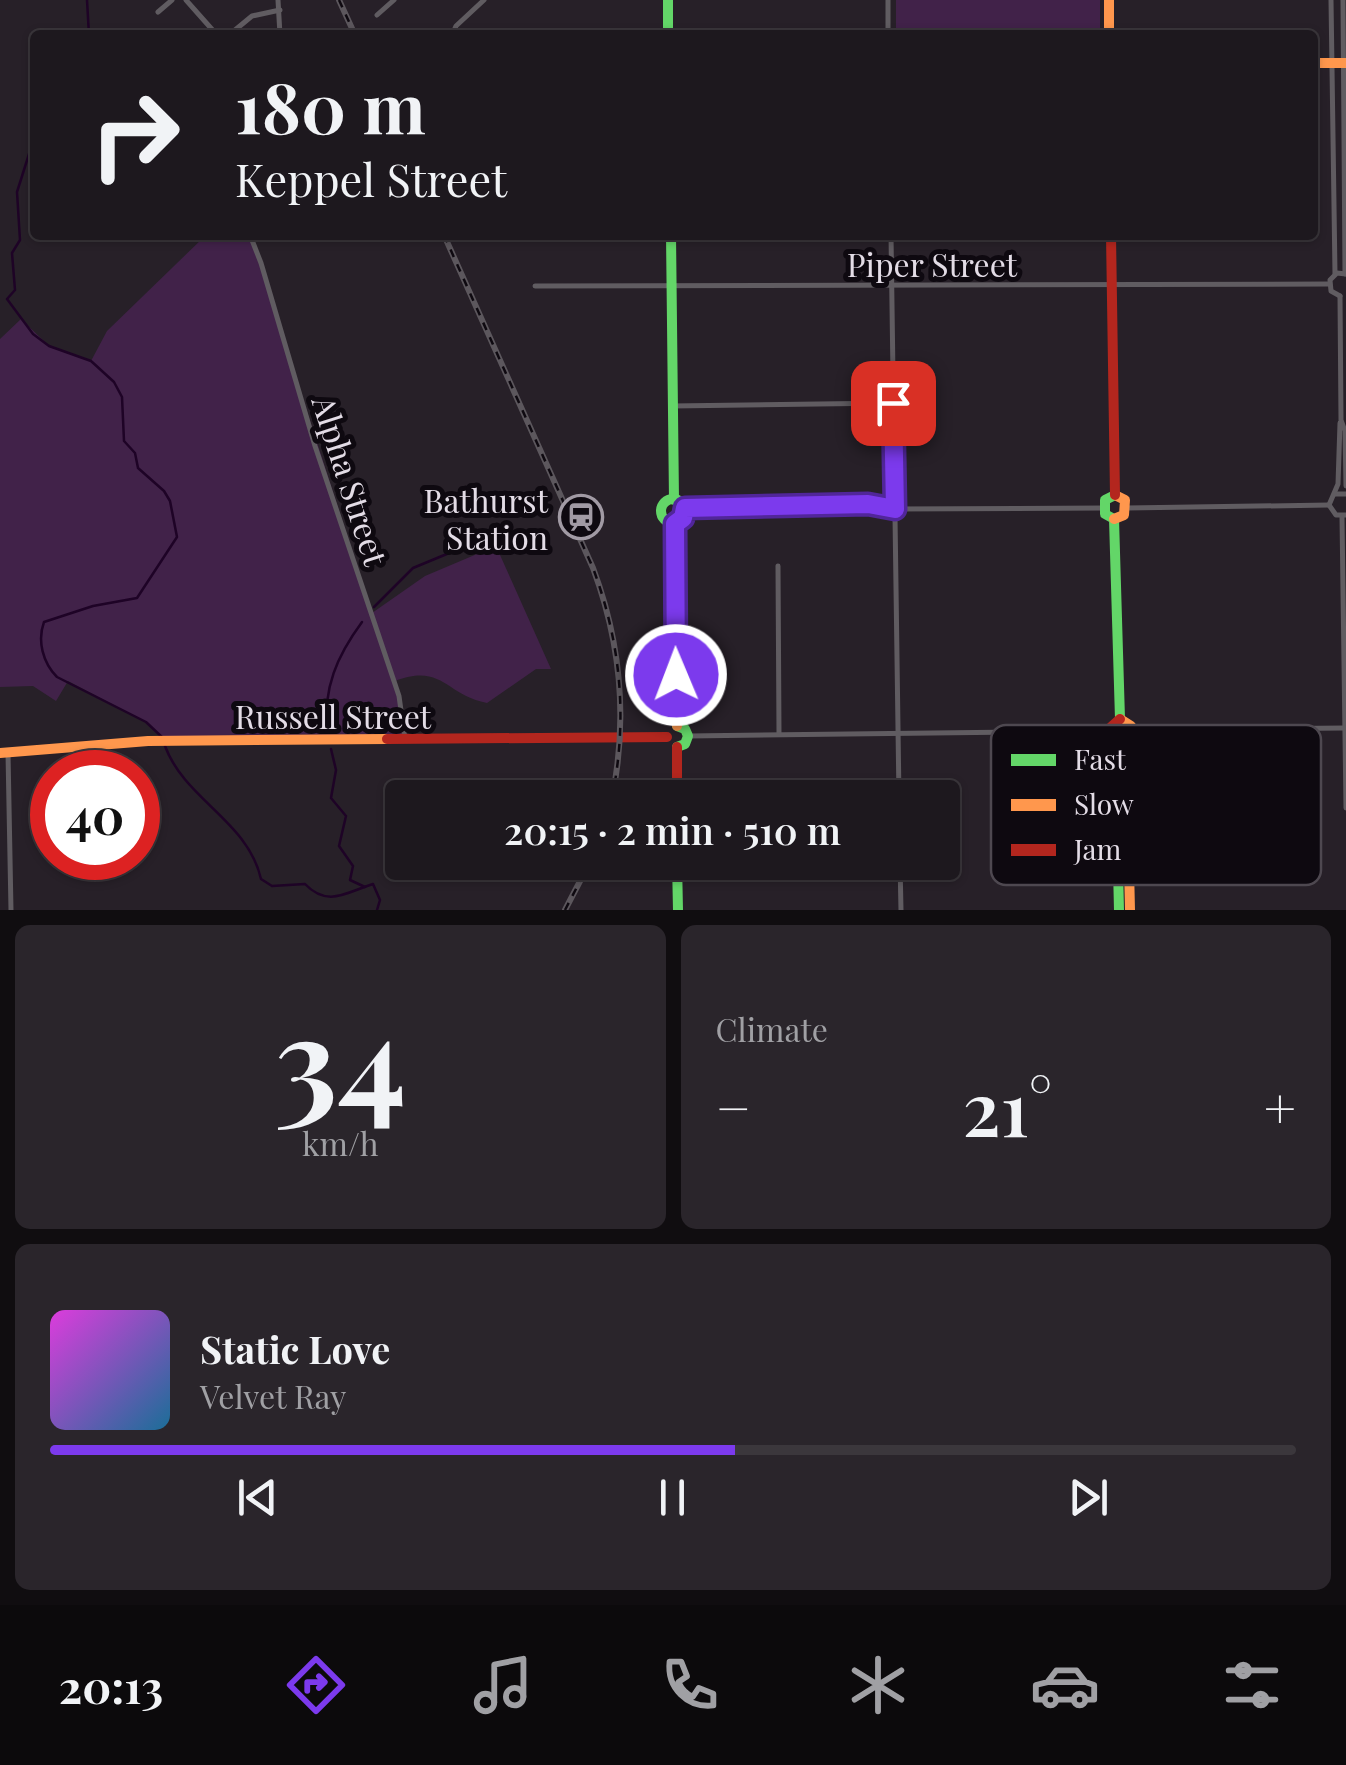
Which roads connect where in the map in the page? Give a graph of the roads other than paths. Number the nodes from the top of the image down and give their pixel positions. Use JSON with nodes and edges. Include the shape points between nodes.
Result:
{"nodes":[{"id":1,"x":172,"y":0,"type":"edge"},
{"id":2,"x":186,"y":0,"type":"edge"},
{"id":3,"x":278,"y":0,"type":"edge"},
{"id":4,"x":394,"y":0,"type":"edge"},
{"id":5,"x":484,"y":0,"type":"edge"},
{"id":6,"x":668,"y":0,"type":"edge"},
{"id":7,"x":888,"y":0,"type":"edge"},
{"id":8,"x":1108,"y":0,"type":"edge"},
{"id":9,"x":1331,"y":0,"type":"edge"},
{"id":10,"x":1343,"y":0,"type":"edge"},
{"id":11,"x":280,"y":10,"type":"junction"},
{"id":12,"x":158,"y":12,"type":"dead end"},
{"id":13,"x":377,"y":14,"type":"dead end"},
{"id":14,"x":213,"y":30,"type":"edge"},
{"id":15,"x":235,"y":30,"type":"edge"},
{"id":16,"x":280,"y":30,"type":"edge"},
{"id":17,"x":454,"y":30,"type":"edge"},
{"id":18,"x":668,"y":30,"type":"edge"},
{"id":19,"x":888,"y":30,"type":"edge"},
{"id":20,"x":1109,"y":30,"type":"edge"},
{"id":21,"x":1340,"y":63,"type":"edge"},
{"id":22,"x":252,"y":240,"type":"edge"},
{"id":23,"x":670,"y":240,"type":"edge"},
{"id":24,"x":891,"y":240,"type":"edge"},
{"id":25,"x":1111,"y":240,"type":"edge"},
{"id":26,"x":1334,"y":274,"type":"junction"},
{"id":27,"x":1346,"y":274,"type":"edge"},
{"id":28,"x":1112,"y":284,"type":"junction"},
{"id":29,"x":1329,"y":284,"type":"junction"},
{"id":30,"x":534,"y":286,"type":"dead end"},
{"id":31,"x":892,"y":286,"type":"junction"},
{"id":32,"x":671,"y":287,"type":"junction"},
{"id":33,"x":1343,"y":295,"type":"edge"},
{"id":34,"x":893,"y":403,"type":"junction"},
{"id":35,"x":672,"y":406,"type":"junction"},
{"id":36,"x":1341,"y":420,"type":"junction"},
{"id":37,"x":1346,"y":486,"type":"edge"},
{"id":38,"x":1335,"y":494,"type":"junction"},
{"id":39,"x":1346,"y":494,"type":"edge"},
{"id":40,"x":1115,"y":495,"type":"junction"},
{"id":41,"x":674,"y":500,"type":"junction"},
{"id":42,"x":828,"y":504,"type":"junction"},
{"id":43,"x":742,"y":505,"type":"junction"},
{"id":44,"x":1329,"y":505,"type":"junction"},
{"id":45,"x":1103,"y":508,"type":"junction"},
{"id":46,"x":1127,"y":508,"type":"junction"},
{"id":47,"x":895,"y":509,"type":"junction"},
{"id":48,"x":828,"y":514,"type":"junction"},
{"id":49,"x":742,"y":515,"type":"junction"},
{"id":50,"x":681,"y":516,"type":"junction"},
{"id":51,"x":1344,"y":516,"type":"edge"},
{"id":52,"x":1114,"y":519,"type":"junction"},
{"id":53,"x":778,"y":566,"type":"dead end"},
{"id":54,"x":1115,"y":725,"type":"edge"},
{"id":55,"x":677,"y":726,"type":"junction"},
{"id":56,"x":1345,"y":728,"type":"edge"},
{"id":57,"x":898,"y":732,"type":"junction"},
{"id":58,"x":779,"y":733,"type":"junction"},
{"id":59,"x":991,"y":733,"type":"edge"},
{"id":60,"x":688,"y":736,"type":"junction"},
{"id":61,"x":667,"y":737,"type":"junction"},
{"id":62,"x":405,"y":739,"type":"junction"},
{"id":63,"x":677,"y":747,"type":"junction"},
{"id":64,"x":4,"y":753,"type":"edge"},
{"id":65,"x":677,"y":780,"type":"edge"},
{"id":66,"x":899,"y":780,"type":"edge"},
{"id":67,"x":1346,"y":803,"type":"edge"},
{"id":68,"x":677,"y":880,"type":"edge"},
{"id":69,"x":900,"y":880,"type":"edge"},
{"id":70,"x":1118,"y":885,"type":"edge"},
{"id":71,"x":1129,"y":885,"type":"edge"},
{"id":72,"x":11,"y":910,"type":"edge"},
{"id":73,"x":678,"y":910,"type":"edge"},
{"id":74,"x":900,"y":910,"type":"edge"},
{"id":75,"x":1119,"y":910,"type":"edge"},
{"id":76,"x":1130,"y":910,"type":"edge"}],
"edges":[{"from":1,"to":12,"type":"street"},
{"from":2,"to":14,"type":"street"},
{"from":3,"to":11,"type":"street"},
{"from":4,"to":13,"type":"street"},
{"from":5,"to":17,"type":"street"},
{"from":6,"to":18,"type":"street"},
{"from":7,"to":19,"type":"street"},
{"from":8,"to":20,"type":"street"},
{"from":9,"to":21,"type":"street"},
{"from":10,"to":21,"type":"street"},
{"from":11,"to":15,"type":"street","via":[[252,16]]},
{"from":11,"to":16,"type":"street"},
{"from":21,"to":26,"type":"street"},
{"from":21,"to":27,"type":"street"},
{"from":22,"to":62,"type":"street","name":"Alpha Street","via":[[398,696]]},
{"from":23,"to":32,"type":"street"},
{"from":24,"to":31,"type":"street"},
{"from":25,"to":28,"type":"street"},
{"from":26,"to":27,"type":"street"},
{"from":26,"to":29,"type":"street"},
{"from":28,"to":29,"type":"street","name":"Piper Street"},
{"from":28,"to":31,"type":"street","name":"Piper Street"},
{"from":28,"to":40,"type":"street"},
{"from":29,"to":33,"type":"street"},
{"from":30,"to":32,"type":"street","name":"Piper Street"},
{"from":31,"to":32,"type":"street","name":"Piper Street"},
{"from":31,"to":34,"type":"street"},
{"from":32,"to":35,"type":"street"},
{"from":33,"to":36,"type":"street"},
{"from":34,"to":35,"type":"street"},
{"from":34,"to":47,"type":"street"},
{"from":35,"to":41,"type":"street"},
{"from":36,"to":37,"type":"street"},
{"from":36,"to":38,"type":"street"},
{"from":38,"to":39,"type":"street"},
{"from":38,"to":44,"type":"street"},
{"from":40,"to":45,"type":"street"},
{"from":40,"to":46,"type":"street"},
{"from":41,"to":50,"type":"street"},
{"from":41,"to":50,"type":"street","via":[[662,513],[668,522]]},
{"from":42,"to":43,"type":"street"},
{"from":42,"to":47,"type":"street"},
{"from":42,"to":48,"type":"street"},
{"from":43,"to":49,"type":"street"},
{"from":43,"to":50,"type":"street"},
{"from":44,"to":46,"type":"street"},
{"from":44,"to":51,"type":"street"},
{"from":45,"to":47,"type":"street"},
{"from":45,"to":52,"type":"street"},
{"from":46,"to":52,"type":"street"},
{"from":47,"to":48,"type":"street"},
{"from":47,"to":57,"type":"street"},
{"from":48,"to":49,"type":"street"},
{"from":49,"to":50,"type":"street"},
{"from":50,"to":55,"type":"street"},
{"from":51,"to":56,"type":"street"},
{"from":52,"to":54,"type":"street","via":[[1120,719]]},
{"from":53,"to":58,"type":"street"},
{"from":55,"to":60,"type":"street"},
{"from":55,"to":61,"type":"street"},
{"from":56,"to":67,"type":"street"},
{"from":57,"to":58,"type":"street"},
{"from":57,"to":59,"type":"street"},
{"from":57,"to":66,"type":"street"},
{"from":58,"to":60,"type":"street"},
{"from":60,"to":63,"type":"street"},
{"from":61,"to":62,"type":"street","name":"Russell Street"},
{"from":61,"to":63,"type":"street"},
{"from":62,"to":64,"type":"street","name":"Russell Street","via":[[148,741]]},
{"from":63,"to":65,"type":"street"},
{"from":64,"to":72,"type":"street"},
{"from":68,"to":73,"type":"street"},
{"from":69,"to":74,"type":"street"},
{"from":70,"to":75,"type":"street"},
{"from":71,"to":76,"type":"street"}]}
